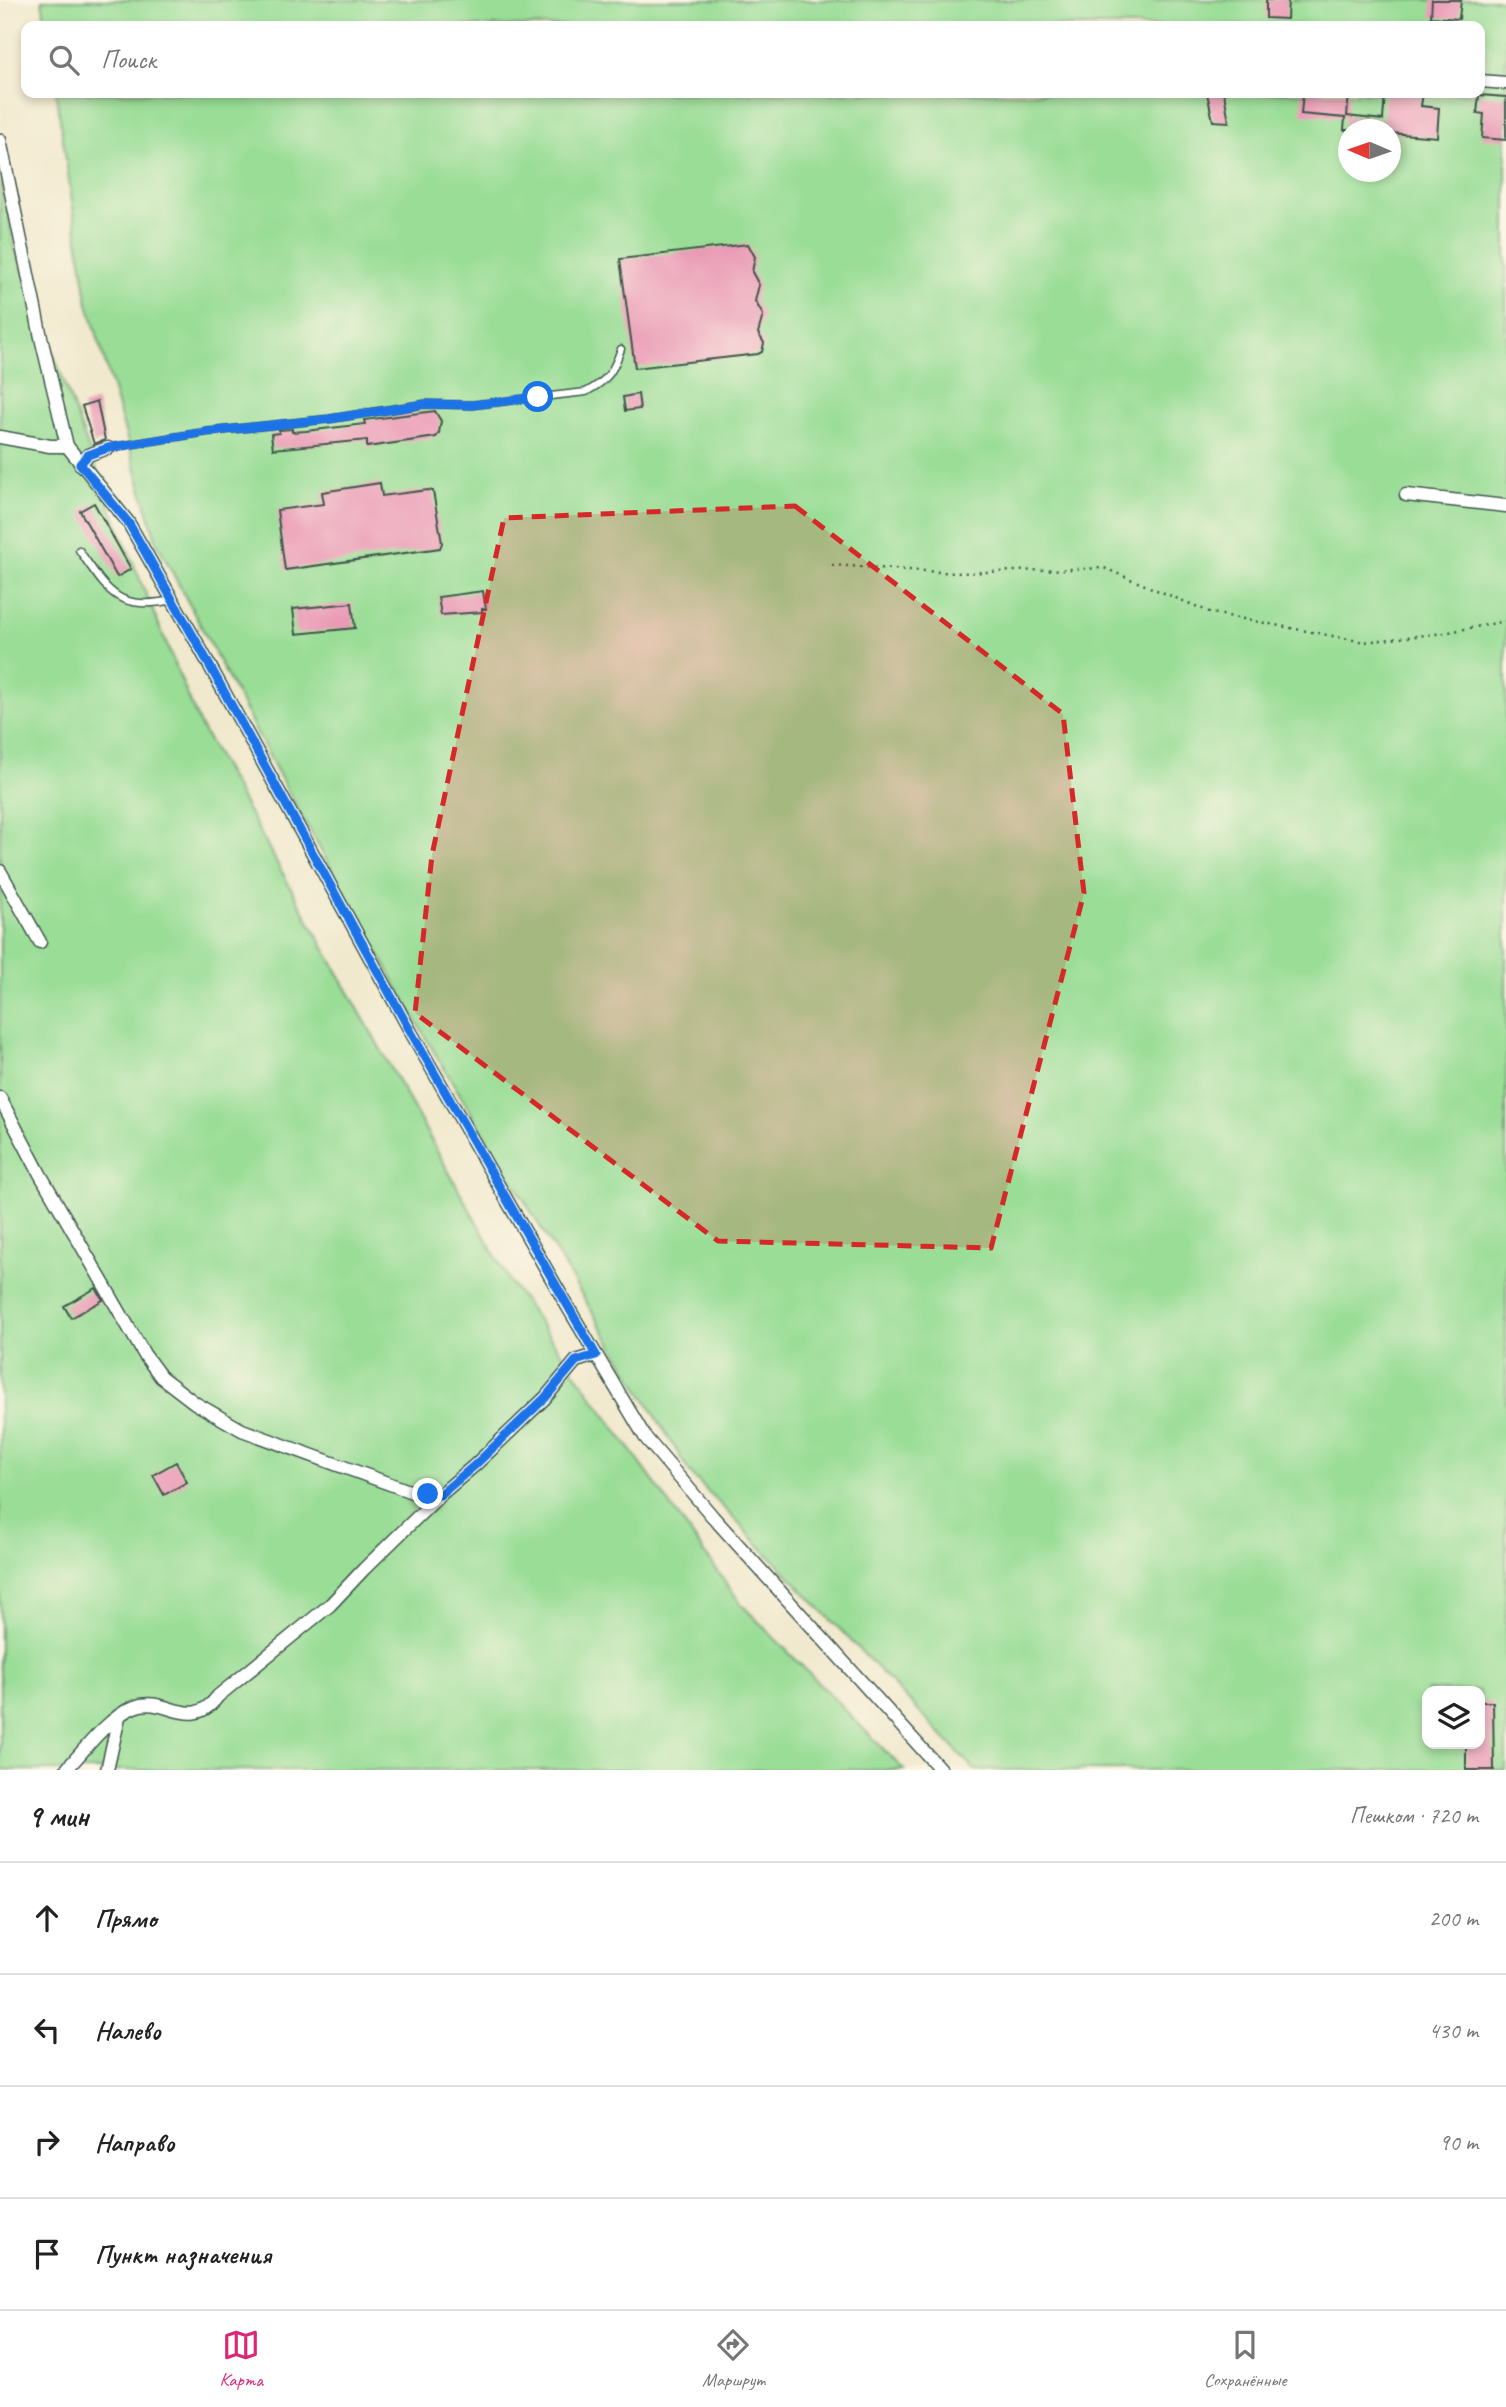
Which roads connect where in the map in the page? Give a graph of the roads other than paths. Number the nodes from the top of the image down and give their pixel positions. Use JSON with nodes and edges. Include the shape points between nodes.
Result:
{"nodes":[{"id":1,"x":1485,"y":81,"type":"edge"},
{"id":2,"x":1506,"y":83,"type":"edge"},
{"id":3,"x":0,"y":140,"type":"edge"},
{"id":4,"x":4,"y":176,"type":"edge"},
{"id":5,"x":621,"y":349,"type":"dead end"},
{"id":6,"x":0,"y":437,"type":"edge"},
{"id":7,"x":67,"y":446,"type":"junction"},
{"id":8,"x":108,"y":448,"type":"joint"},
{"id":9,"x":80,"y":464,"type":"junction"},
{"id":10,"x":1406,"y":495,"type":"dead end"},
{"id":11,"x":1506,"y":506,"type":"edge"},
{"id":12,"x":79,"y":550,"type":"dead end"},
{"id":13,"x":173,"y":600,"type":"junction"},
{"id":14,"x":0,"y":871,"type":"edge"},
{"id":15,"x":40,"y":942,"type":"dead end"},
{"id":16,"x":0,"y":1098,"type":"edge"},
{"id":17,"x":596,"y":1355,"type":"junction"},
{"id":18,"x":440,"y":1495,"type":"junction"},
{"id":19,"x":119,"y":1717,"type":"junction"},
{"id":20,"x":66,"y":1770,"type":"edge"},
{"id":21,"x":107,"y":1770,"type":"edge"},
{"id":22,"x":941,"y":1770,"type":"edge"}],
"edges":[{"from":1,"to":2,"type":"street"},
{"from":3,"to":4,"type":"street"},
{"from":4,"to":7,"type":"street"},
{"from":5,"to":8,"type":"lane","via":[[603,383],[586,392],[472,405],[425,404]]},
{"from":6,"to":7,"type":"street"},
{"from":7,"to":9,"type":"street"},
{"from":8,"to":9,"type":"street","via":[[88,455]]},
{"from":9,"to":13,"type":"street","via":[[128,522]]},
{"from":10,"to":11,"type":"street"},
{"from":12,"to":13,"type":"lane","via":[[121,599],[137,605]]},
{"from":13,"to":17,"type":"street","via":[[412,1034]]},
{"from":14,"to":15,"type":"street"},
{"from":16,"to":18,"type":"street","via":[[131,1333],[161,1377],[242,1430],[412,1492]]},
{"from":17,"to":18,"type":"street","via":[[576,1361],[545,1398]]},
{"from":17,"to":22,"type":"street","via":[[645,1437]]},
{"from":18,"to":19,"type":"street","via":[[330,1605],[210,1707],[200,1713],[184,1713],[148,1704]]},
{"from":19,"to":20,"type":"street","via":[[104,1727]]},
{"from":19,"to":21,"type":"street"}]}
